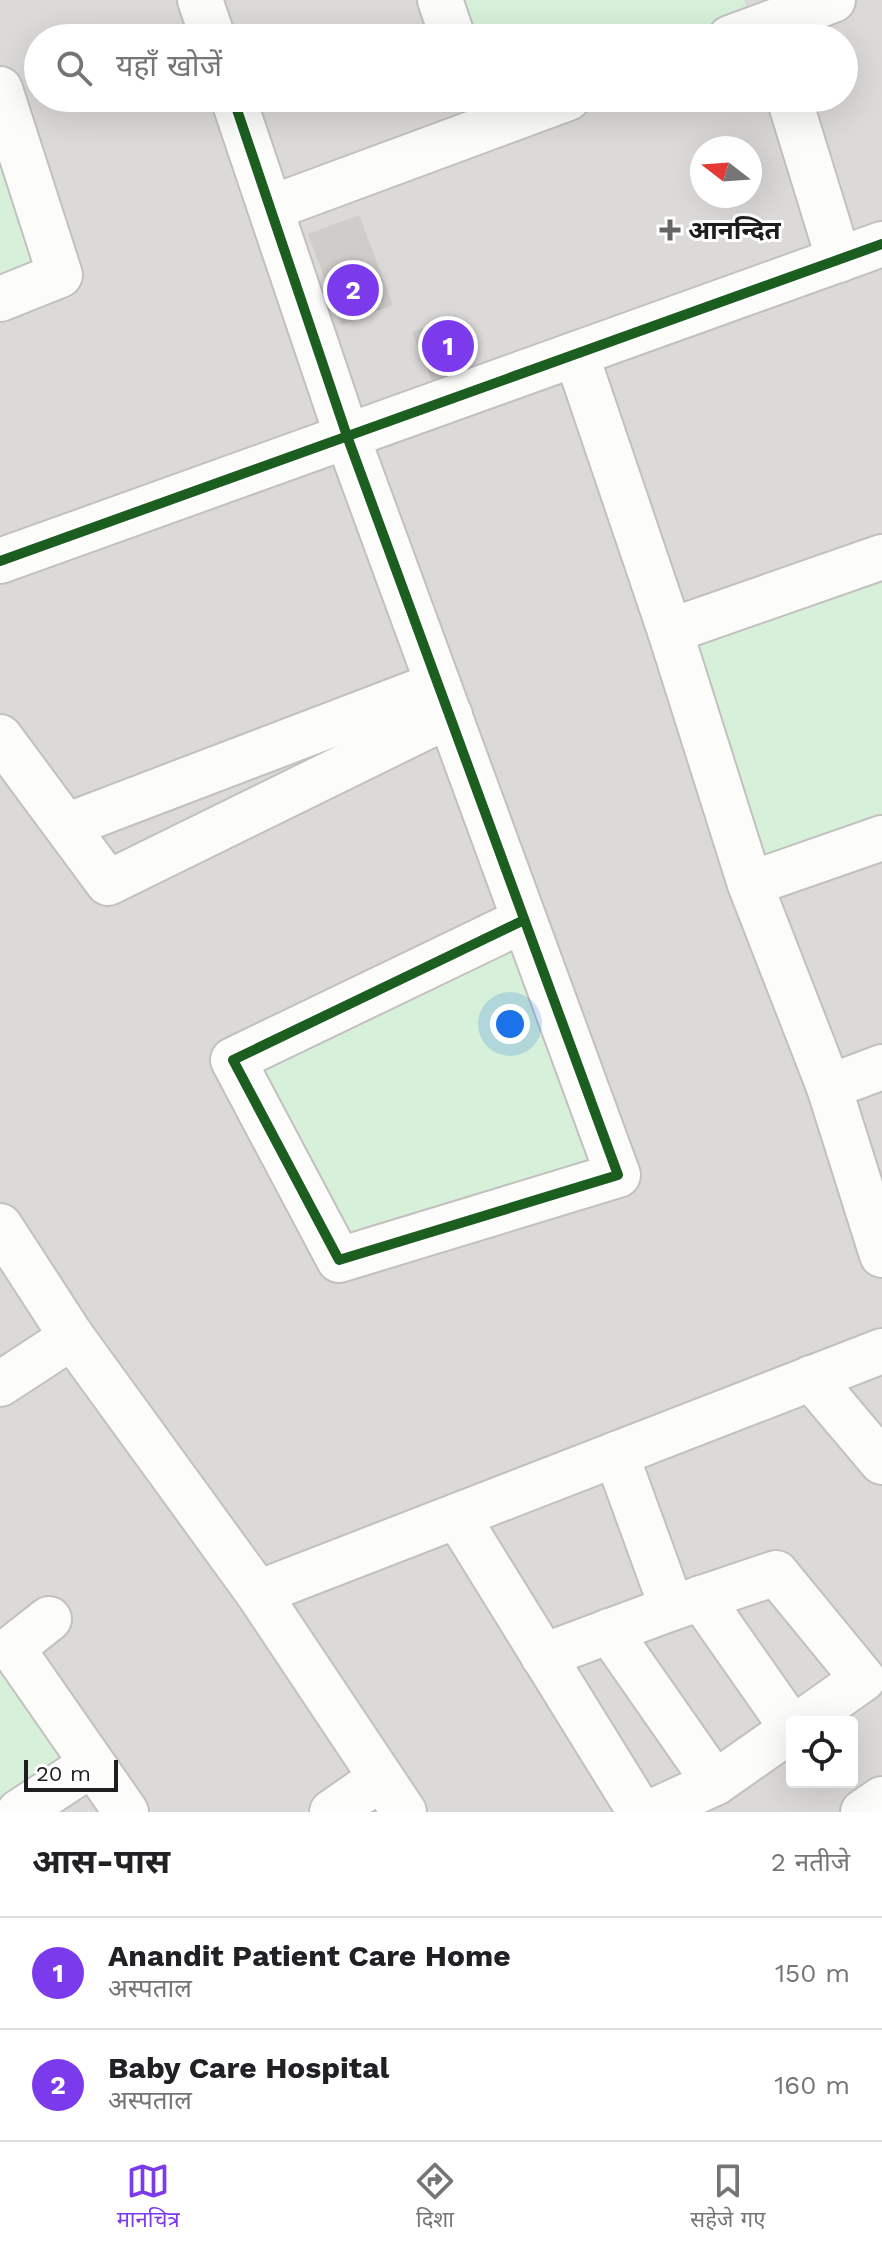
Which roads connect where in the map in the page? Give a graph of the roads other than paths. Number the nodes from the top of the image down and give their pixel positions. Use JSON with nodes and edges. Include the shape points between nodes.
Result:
{"nodes":[{"id":1,"x":200,"y":0,"type":"edge"},
{"id":2,"x":440,"y":0,"type":"edge"},
{"id":3,"x":833,"y":0,"type":"edge"},
{"id":4,"x":208,"y":24,"type":"edge"},
{"id":5,"x":448,"y":24,"type":"edge"},
{"id":6,"x":759,"y":24,"type":"edge"},
{"id":7,"x":0,"y":89,"type":"edge"},
{"id":8,"x":238,"y":112,"type":"edge"},
{"id":9,"x":793,"y":112,"type":"edge"},
{"id":10,"x":479,"y":114,"type":"edge"},
{"id":11,"x":271,"y":208,"type":"junction"},
{"id":12,"x":882,"y":244,"type":"edge"},
{"id":13,"x":839,"y":260,"type":"junction"},
{"id":14,"x":0,"y":299,"type":"edge"},
{"id":15,"x":576,"y":354,"type":"junction"},
{"id":16,"x":347,"y":436,"type":"junction"},
{"id":17,"x":882,"y":557,"type":"edge"},
{"id":18,"x":0,"y":561,"type":"edge"},
{"id":19,"x":670,"y":631,"type":"junction"},
{"id":20,"x":444,"y":700,"type":"junction"},
{"id":21,"x":0,"y":737,"type":"edge"},
{"id":22,"x":66,"y":826,"type":"junction"},
{"id":23,"x":882,"y":838,"type":"edge"},
{"id":24,"x":750,"y":884,"type":"junction"},
{"id":25,"x":524,"y":920,"type":"junction"},
{"id":26,"x":882,"y":1067,"type":"edge"},
{"id":27,"x":829,"y":1087,"type":"junction"},
{"id":28,"x":0,"y":1226,"type":"edge"},
{"id":29,"x":882,"y":1255,"type":"edge"},
{"id":30,"x":72,"y":1337,"type":"junction"},
{"id":31,"x":882,"y":1351,"type":"edge"},
{"id":32,"x":811,"y":1378,"type":"junction"},
{"id":33,"x":0,"y":1384,"type":"edge"},
{"id":34,"x":616,"y":1454,"type":"junction"},
{"id":35,"x":882,"y":1462,"type":"edge"},
{"id":36,"x":457,"y":1516,"type":"junction"},
{"id":37,"x":258,"y":1593,"type":"junction"},
{"id":38,"x":686,"y":1603,"type":"junction"},
{"id":39,"x":49,"y":1619,"type":"dead end"},
{"id":40,"x":609,"y":1631,"type":"junction"},
{"id":41,"x":6,"y":1652,"type":"edge"},
{"id":42,"x":543,"y":1656,"type":"junction"},
{"id":43,"x":811,"y":1716,"type":"edge"},
{"id":44,"x":786,"y":1721,"type":"edge"},
{"id":45,"x":786,"y":1732,"type":"edge"},
{"id":46,"x":92,"y":1764,"type":"junction"},
{"id":47,"x":715,"y":1783,"type":"junction"},
{"id":48,"x":392,"y":1795,"type":"edge"},
{"id":49,"x":882,"y":1799,"type":"edge"},
{"id":50,"x":19,"y":1812,"type":"edge"},
{"id":51,"x":126,"y":1812,"type":"edge"},
{"id":52,"x":332,"y":1812,"type":"edge"},
{"id":53,"x":640,"y":1812,"type":"edge"},
{"id":54,"x":651,"y":1812,"type":"edge"},
{"id":55,"x":863,"y":1812,"type":"edge"}],
"edges":[{"from":1,"to":4,"type":"street"},
{"from":2,"to":5,"type":"street"},
{"from":3,"to":6,"type":"street"},
{"from":7,"to":14,"type":"street","via":[[60,275]]},
{"from":8,"to":11,"type":"street"},
{"from":9,"to":13,"type":"street"},
{"from":10,"to":11,"type":"street"},
{"from":11,"to":16,"type":"street"},
{"from":12,"to":13,"type":"street"},
{"from":13,"to":15,"type":"street"},
{"from":15,"to":16,"type":"street"},
{"from":15,"to":19,"type":"street"},
{"from":16,"to":18,"type":"street"},
{"from":16,"to":20,"type":"street"},
{"from":17,"to":19,"type":"street"},
{"from":19,"to":24,"type":"street"},
{"from":20,"to":22,"type":"street"},
{"from":20,"to":22,"type":"street","via":[[108,883]]},
{"from":20,"to":25,"type":"street"},
{"from":21,"to":22,"type":"street"},
{"from":23,"to":24,"type":"street"},
{"from":24,"to":27,"type":"street"},
{"from":25,"to":25,"type":"street","via":[[233,1060],[339,1260],[618,1175]]},
{"from":26,"to":27,"type":"street"},
{"from":27,"to":29,"type":"street"},
{"from":28,"to":30,"type":"street"},
{"from":30,"to":33,"type":"street"},
{"from":30,"to":37,"type":"street"},
{"from":31,"to":32,"type":"street"},
{"from":32,"to":34,"type":"street"},
{"from":32,"to":35,"type":"street"},
{"from":34,"to":36,"type":"street"},
{"from":34,"to":38,"type":"street"},
{"from":36,"to":37,"type":"street"},
{"from":36,"to":42,"type":"street"},
{"from":37,"to":48,"type":"street"},
{"from":38,"to":40,"type":"street"},
{"from":38,"to":43,"type":"street","via":[[776,1573],[863,1679]]},
{"from":38,"to":44,"type":"street"},
{"from":39,"to":41,"type":"street"},
{"from":40,"to":42,"type":"street"},
{"from":40,"to":47,"type":"street"},
{"from":41,"to":46,"type":"street"},
{"from":42,"to":53,"type":"street"},
{"from":45,"to":47,"type":"street"},
{"from":46,"to":50,"type":"street"},
{"from":46,"to":51,"type":"street"},
{"from":47,"to":54,"type":"street"},
{"from":48,"to":52,"type":"street"},
{"from":49,"to":55,"type":"street"}]}
